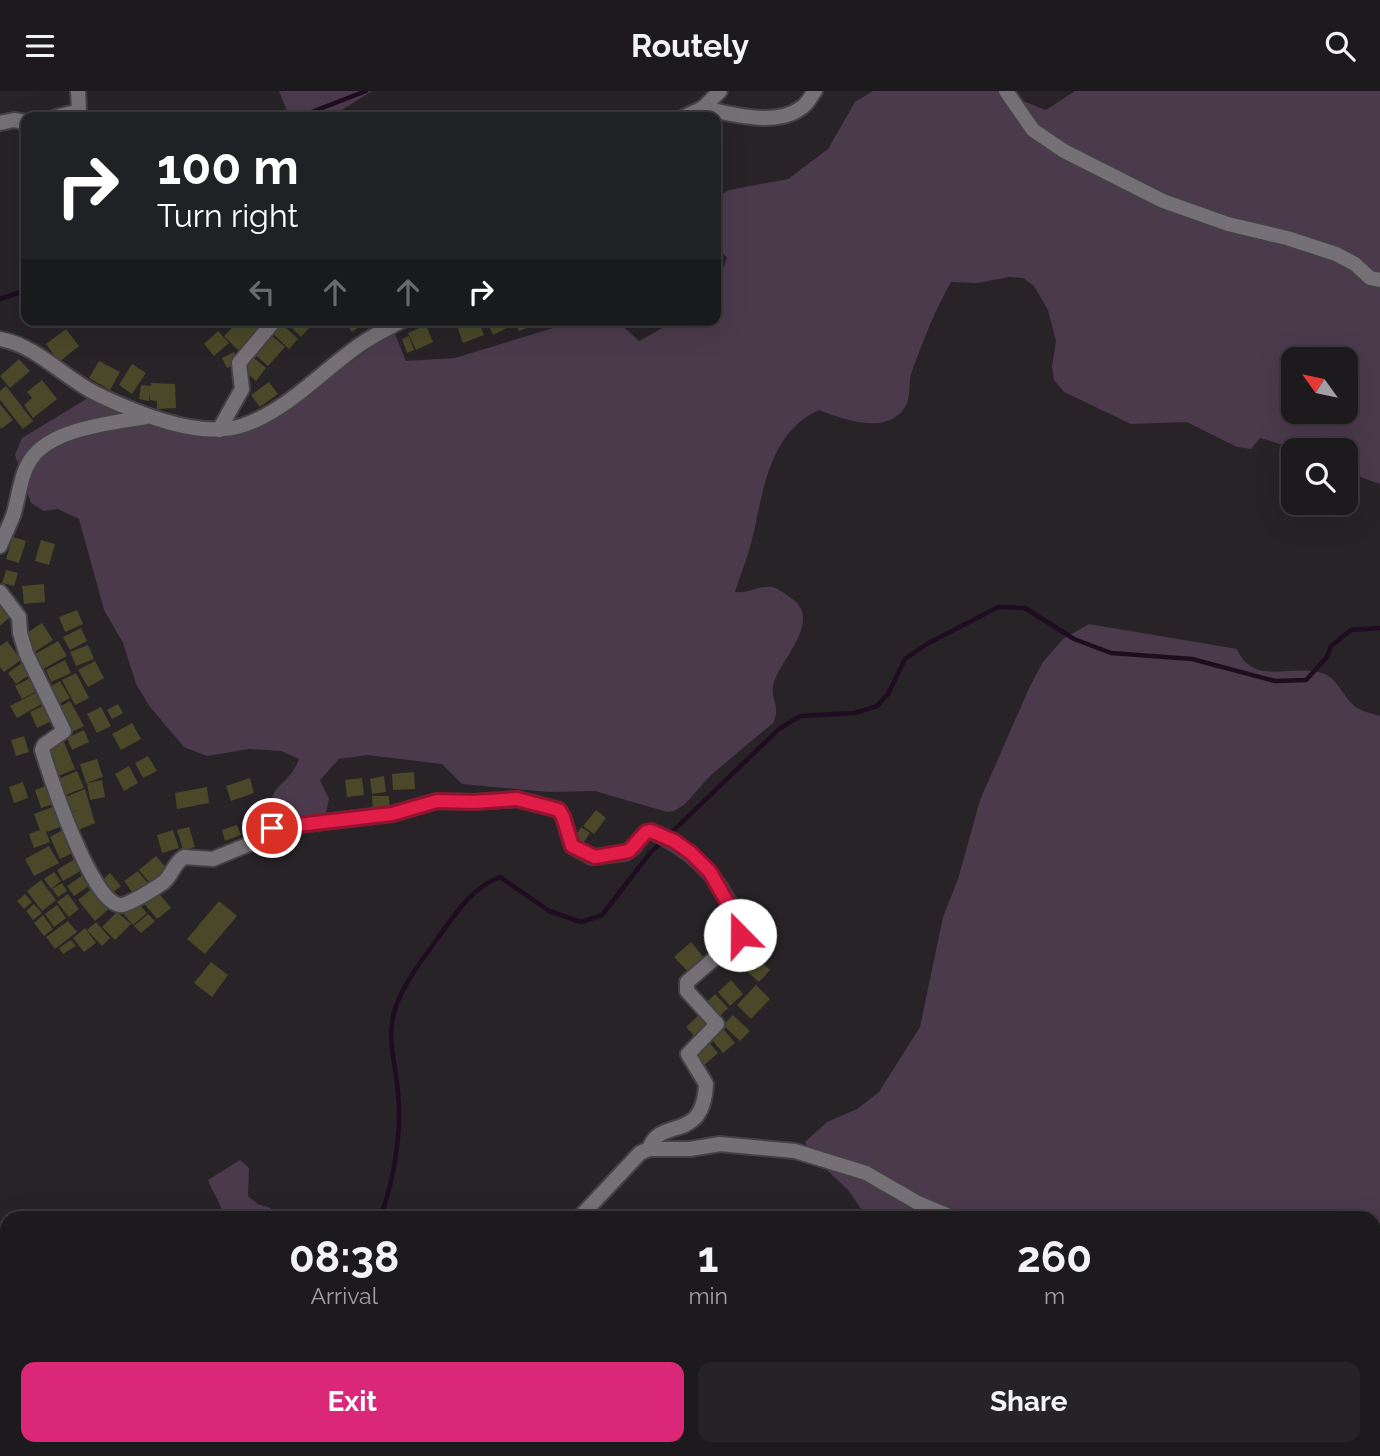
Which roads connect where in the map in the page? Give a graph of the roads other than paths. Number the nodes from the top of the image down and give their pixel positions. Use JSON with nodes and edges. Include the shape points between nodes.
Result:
{"nodes":[{"id":1,"x":78,"y":91,"type":"edge"},
{"id":2,"x":720,"y":91,"type":"edge"},
{"id":3,"x":815,"y":91,"type":"edge"},
{"id":4,"x":1006,"y":91,"type":"edge"},
{"id":5,"x":703,"y":108,"type":"junction"},
{"id":6,"x":75,"y":112,"type":"edge"},
{"id":7,"x":695,"y":112,"type":"edge"},
{"id":8,"x":21,"y":121,"type":"edge"},
{"id":9,"x":0,"y":123,"type":"edge"},
{"id":10,"x":1380,"y":281,"type":"edge"},
{"id":11,"x":270,"y":326,"type":"edge"},
{"id":12,"x":392,"y":326,"type":"edge"},
{"id":13,"x":0,"y":339,"type":"edge"},
{"id":14,"x":146,"y":417,"type":"junction"},
{"id":15,"x":219,"y":430,"type":"junction"},
{"id":16,"x":0,"y":546,"type":"edge"},
{"id":17,"x":0,"y":592,"type":"edge"},
{"id":18,"x":649,"y":1149,"type":"junction"},
{"id":19,"x":585,"y":1211,"type":"edge"},
{"id":20,"x":937,"y":1211,"type":"edge"}],
"edges":[{"from":1,"to":6,"type":"street","via":[[79,111]]},
{"from":2,"to":5,"type":"street"},
{"from":3,"to":5,"type":"street","via":[[801,109],[779,117]]},
{"from":4,"to":10,"type":"street","via":[[1033,130],[1064,151],[1163,201],[1336,254]]},
{"from":5,"to":7,"type":"street"},
{"from":8,"to":9,"type":"street"},
{"from":11,"to":15,"type":"street","via":[[239,363],[242,389]]},
{"from":12,"to":15,"type":"street","via":[[363,342],[264,416]]},
{"from":13,"to":14,"type":"street","via":[[21,345],[82,387]]},
{"from":14,"to":15,"type":"street"},
{"from":14,"to":16,"type":"street","via":[[91,427],[56,438],[40,449],[26,470]]},
{"from":17,"to":18,"type":"street","via":[[19,617],[26,653],[64,731],[42,750],[79,852],[105,897],[115,904],[127,904],[163,883],[184,857],[213,859],[252,843],[272,828],[392,814],[432,801],[517,799],[559,810],[572,846],[592,857],[629,851],[651,831],[691,853],[710,872],[741,929],[737,939],[687,982],[687,991],[717,1024],[688,1054],[706,1084],[701,1113],[686,1126],[658,1135]]},
{"from":18,"to":19,"type":"street","via":[[629,1163]]},
{"from":18,"to":20,"type":"street","via":[[720,1143],[795,1151],[866,1173]]}]}
